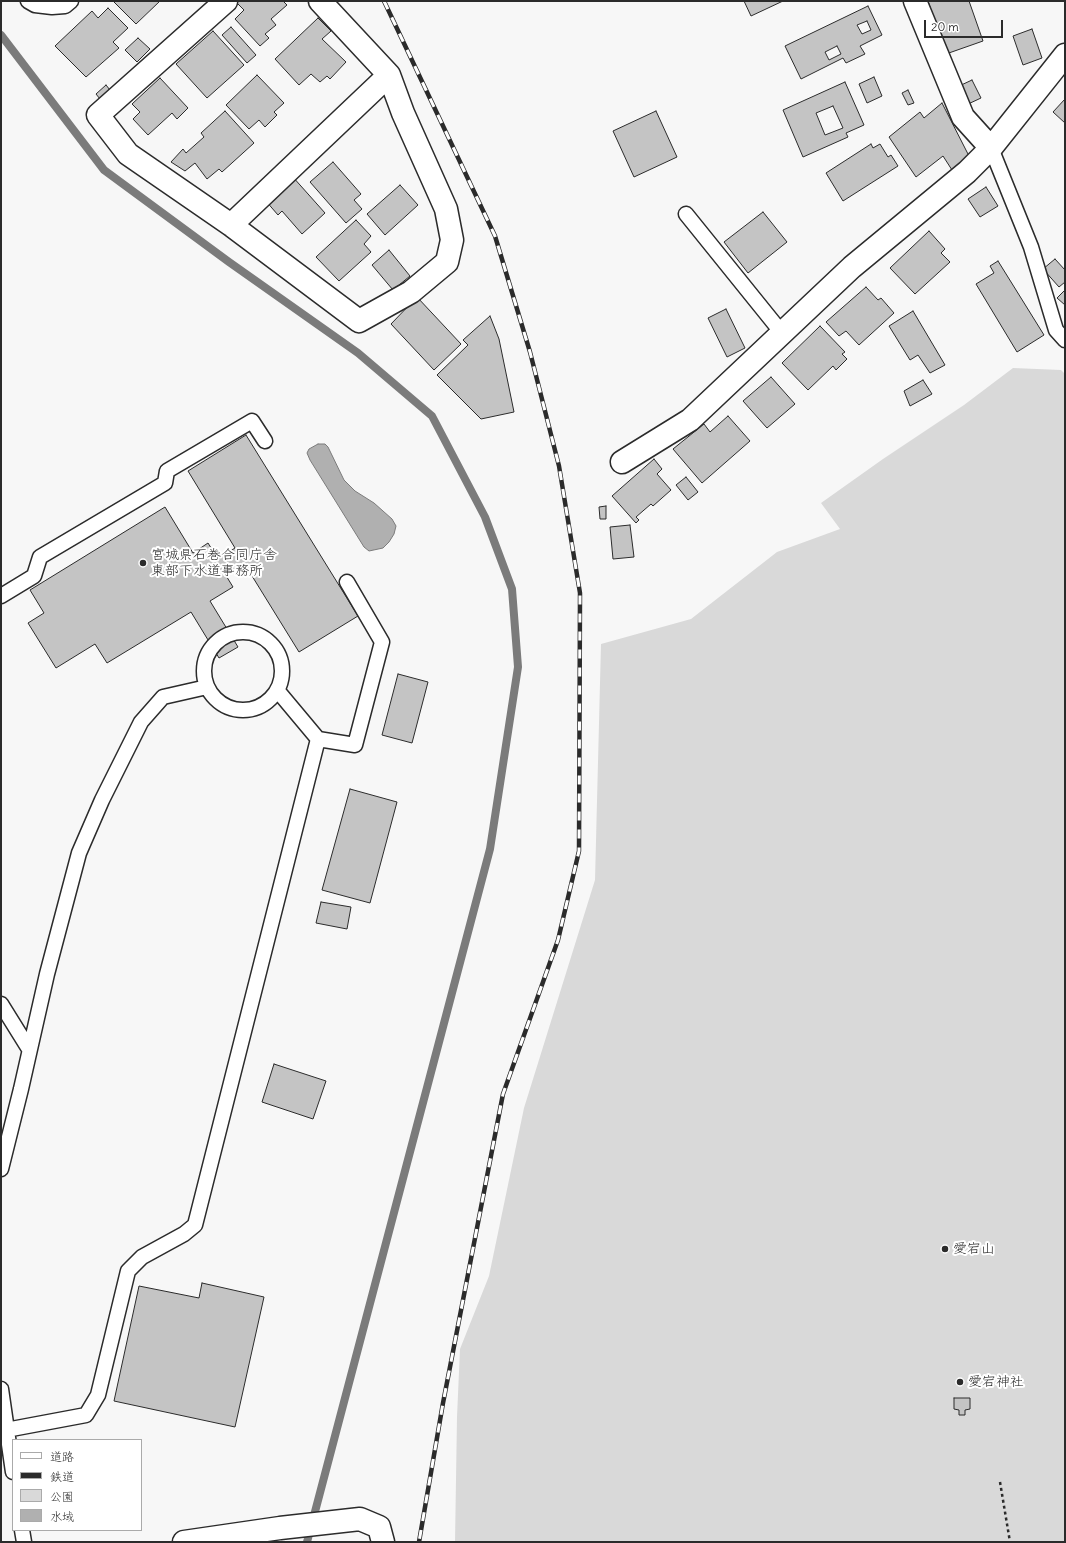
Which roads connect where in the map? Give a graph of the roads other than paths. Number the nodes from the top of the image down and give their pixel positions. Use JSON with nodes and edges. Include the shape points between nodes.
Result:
{"nodes":[{"id":1,"x":28,"y":1,"type":"edge"},
{"id":2,"x":71,"y":1,"type":"edge"},
{"id":3,"x":226,"y":1,"type":"edge"},
{"id":4,"x":320,"y":1,"type":"edge"},
{"id":5,"x":915,"y":1,"type":"edge"},
{"id":6,"x":1065,"y":55,"type":"edge"},
{"id":7,"x":389,"y":75,"type":"junction"},
{"id":8,"x":991,"y":148,"type":"junction"},
{"id":9,"x":686,"y":214,"type":"dead end"},
{"id":10,"x":231,"y":225,"type":"junction"},
{"id":11,"x":782,"y":333,"type":"junction"},
{"id":12,"x":1065,"y":340,"type":"edge"},
{"id":13,"x":265,"y":441,"type":"dead end"},
{"id":14,"x":622,"y":462,"type":"dead end"},
{"id":15,"x":347,"y":582,"type":"dead end"},
{"id":16,"x":1,"y":596,"type":"edge"},
{"id":17,"x":207,"y":687,"type":"junction"},
{"id":18,"x":278,"y":690,"type":"junction"},
{"id":19,"x":318,"y":739,"type":"junction"},
{"id":20,"x":1,"y":1004,"type":"edge"},
{"id":21,"x":29,"y":1049,"type":"junction"},
{"id":22,"x":1,"y":1169,"type":"edge"},
{"id":23,"x":1,"y":1389,"type":"edge"},
{"id":24,"x":6,"y":1430,"type":"junction"},
{"id":25,"x":12,"y":1466,"type":"edge"},
{"id":26,"x":22,"y":1531,"type":"edge"},
{"id":27,"x":24,"y":1542,"type":"edge"},
{"id":28,"x":184,"y":1542,"type":"edge"},
{"id":29,"x":383,"y":1542,"type":"edge"}],
"edges":[{"from":1,"to":2,"type":"lane","via":[[35,6],[52,7],[65,6]]},
{"from":3,"to":10,"type":"street","via":[[98,115],[128,154]]},
{"from":4,"to":7,"type":"street"},
{"from":5,"to":8,"type":"street","via":[[963,117]]},
{"from":6,"to":8,"type":"street"},
{"from":7,"to":10,"type":"street"},
{"from":7,"to":10,"type":"street","via":[[446,209],[452,240],[447,262],[411,292],[360,321]]},
{"from":8,"to":11,"type":"street","via":[[967,172],[852,267]]},
{"from":8,"to":12,"type":"lane","via":[[1031,247],[1056,330]]},
{"from":9,"to":11,"type":"lane"},
{"from":11,"to":14,"type":"street","via":[[690,420]]},
{"from":13,"to":16,"type":"lane","via":[[252,421],[245,425],[167,471],[165,483],[40,557],[34,576]]},
{"from":15,"to":19,"type":"lane","via":[[382,642],[355,745]]},
{"from":17,"to":18,"type":"lane","via":[[210,694],[219,702],[242,711],[266,704]]},
{"from":17,"to":18,"type":"lane","via":[[203,670],[212,647],[221,639],[244,632],[257,634],[268,640],[276,649],[282,660],[283,672]]},
{"from":17,"to":21,"type":"lane","via":[[163,697],[141,722],[102,800],[79,853]]},
{"from":18,"to":19,"type":"lane"},
{"from":19,"to":24,"type":"lane","via":[[195,1226],[142,1257],[128,1271],[98,1395],[86,1415]]},
{"from":20,"to":21,"type":"lane"},
{"from":21,"to":22,"type":"lane"},
{"from":23,"to":24,"type":"lane"},
{"from":24,"to":25,"type":"lane"},
{"from":26,"to":27,"type":"lane"},
{"from":28,"to":29,"type":"street","via":[[360,1519],[379,1527]]}]}
